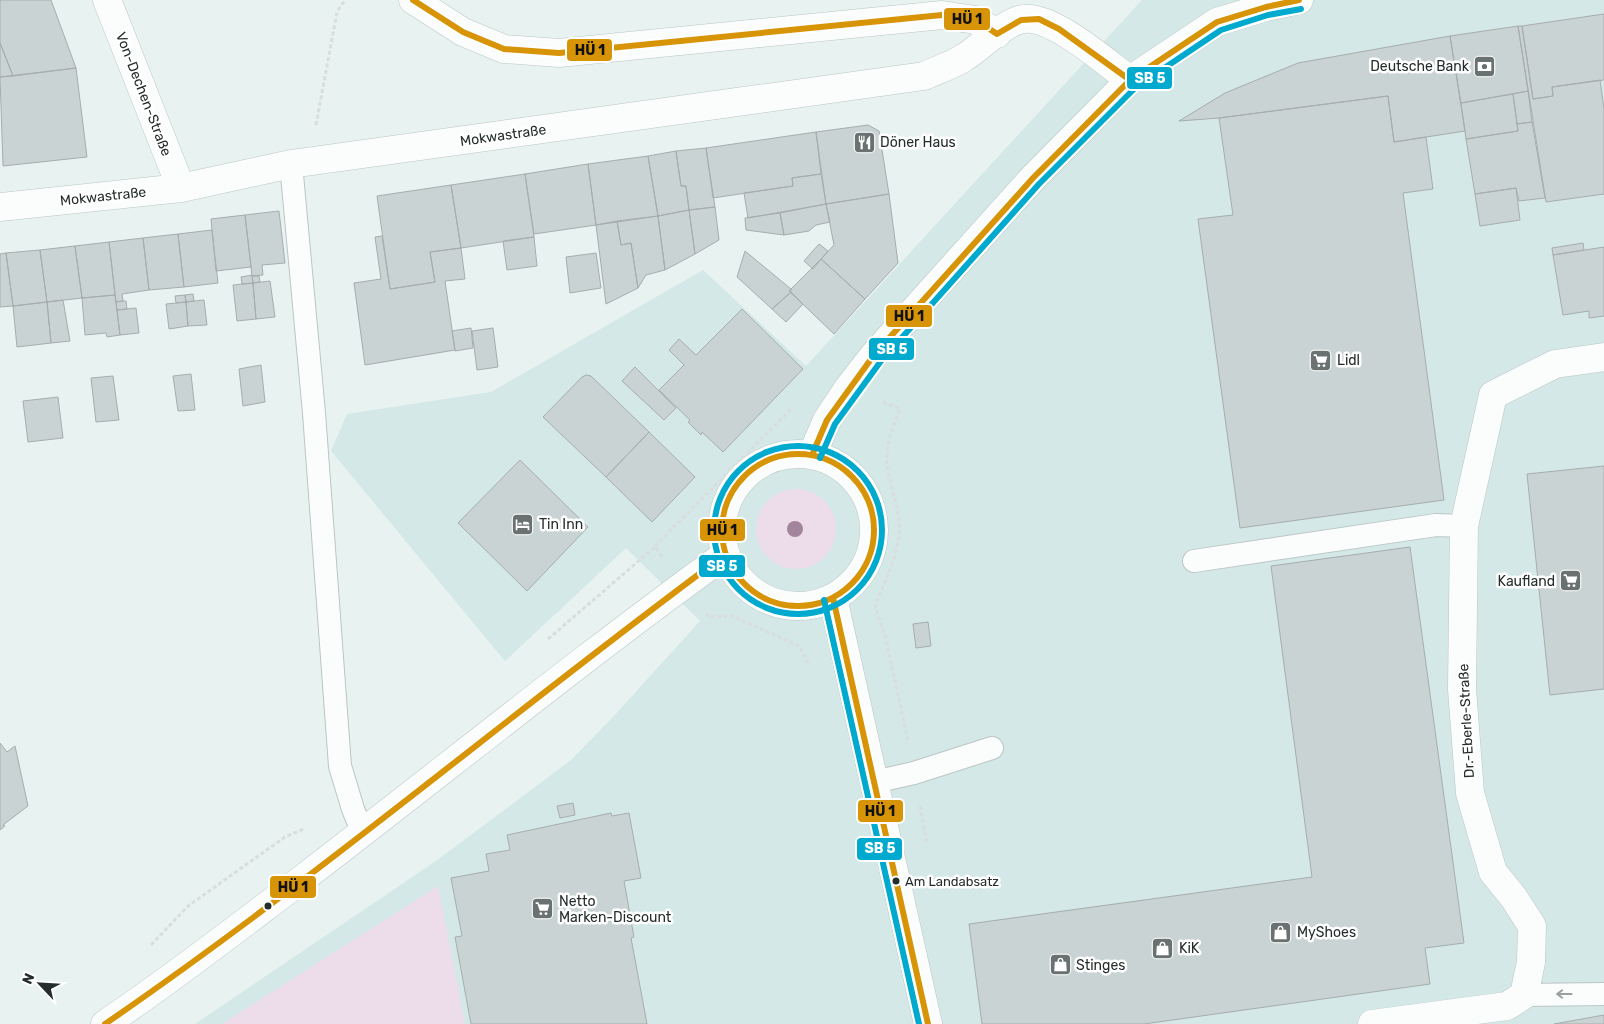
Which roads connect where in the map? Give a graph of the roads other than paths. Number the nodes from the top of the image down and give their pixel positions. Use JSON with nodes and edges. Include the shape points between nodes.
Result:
{"nodes":[{"id":1,"x":107,"y":0,"type":"edge"},
{"id":2,"x":413,"y":0,"type":"edge"},
{"id":3,"x":1299,"y":0,"type":"edge"},
{"id":4,"x":996,"y":34,"type":"junction"},
{"id":5,"x":1130,"y":80,"type":"junction"},
{"id":6,"x":291,"y":164,"type":"junction"},
{"id":7,"x":181,"y":188,"type":"junction"},
{"id":8,"x":0,"y":207,"type":"edge"},
{"id":9,"x":1604,"y":357,"type":"edge"},
{"id":10,"x":812,"y":455,"type":"junction"},
{"id":11,"x":1464,"y":526,"type":"junction"},
{"id":12,"x":726,"y":554,"type":"junction"},
{"id":13,"x":1194,"y":561,"type":"dead end"},
{"id":14,"x":833,"y":598,"type":"junction"},
{"id":15,"x":992,"y":748,"type":"dead end"},
{"id":16,"x":874,"y":782,"type":"junction"},
{"id":17,"x":364,"y":834,"type":"junction"},
{"id":18,"x":1604,"y":994,"type":"edge"},
{"id":19,"x":1524,"y":995,"type":"junction"},
{"id":20,"x":105,"y":1024,"type":"edge"},
{"id":21,"x":928,"y":1024,"type":"edge"},
{"id":22,"x":1372,"y":1024,"type":"edge"}],
"edges":[{"from":1,"to":7,"type":"street","name":"Von-Dechen-Straße"},
{"from":2,"to":4,"type":"street","via":[[464,32],[504,49],[559,53],[942,15],[976,20]]},
{"from":3,"to":5,"type":"street","via":[[1218,22]]},
{"from":4,"to":5,"type":"street","name":"Mokwastraße","via":[[1021,20],[1040,19],[1059,28]]},
{"from":4,"to":6,"type":"street","name":"Mokwastraße","via":[[965,58],[924,76]]},
{"from":5,"to":10,"type":"street","via":[[1033,178],[874,355],[827,420]]},
{"from":6,"to":7,"type":"street","name":"Mokwastraße"},
{"from":6,"to":17,"type":"lane","via":[[314,413],[340,766]]},
{"from":7,"to":8,"type":"street","name":"Mokwastraße"},
{"from":9,"to":11,"type":"street","name":"Dr.-Eberle-Straße","via":[[1556,364],[1493,395]]},
{"from":10,"to":12,"type":"street","via":[[797,453],[769,459],[746,475],[729,498],[722,526]]},
{"from":10,"to":14,"type":"street","via":[[855,477],[872,508],[874,543],[860,575]]},
{"from":11,"to":13,"type":"lane","via":[[1436,525]]},
{"from":11,"to":19,"type":"street","name":"Dr.-Eberle-Straße","via":[[1462,689],[1470,793],[1493,872],[1532,926],[1531,962]]},
{"from":12,"to":14,"type":"street","via":[[746,586],[765,598],[788,606],[811,606]]},
{"from":12,"to":17,"type":"street"},
{"from":14,"to":16,"type":"street"},
{"from":15,"to":16,"type":"lane"},
{"from":16,"to":21,"type":"street"},
{"from":17,"to":20,"type":"street"},
{"from":18,"to":19,"type":"lane","one_way":true},
{"from":19,"to":22,"type":"street","via":[[1507,1006]]}]}
